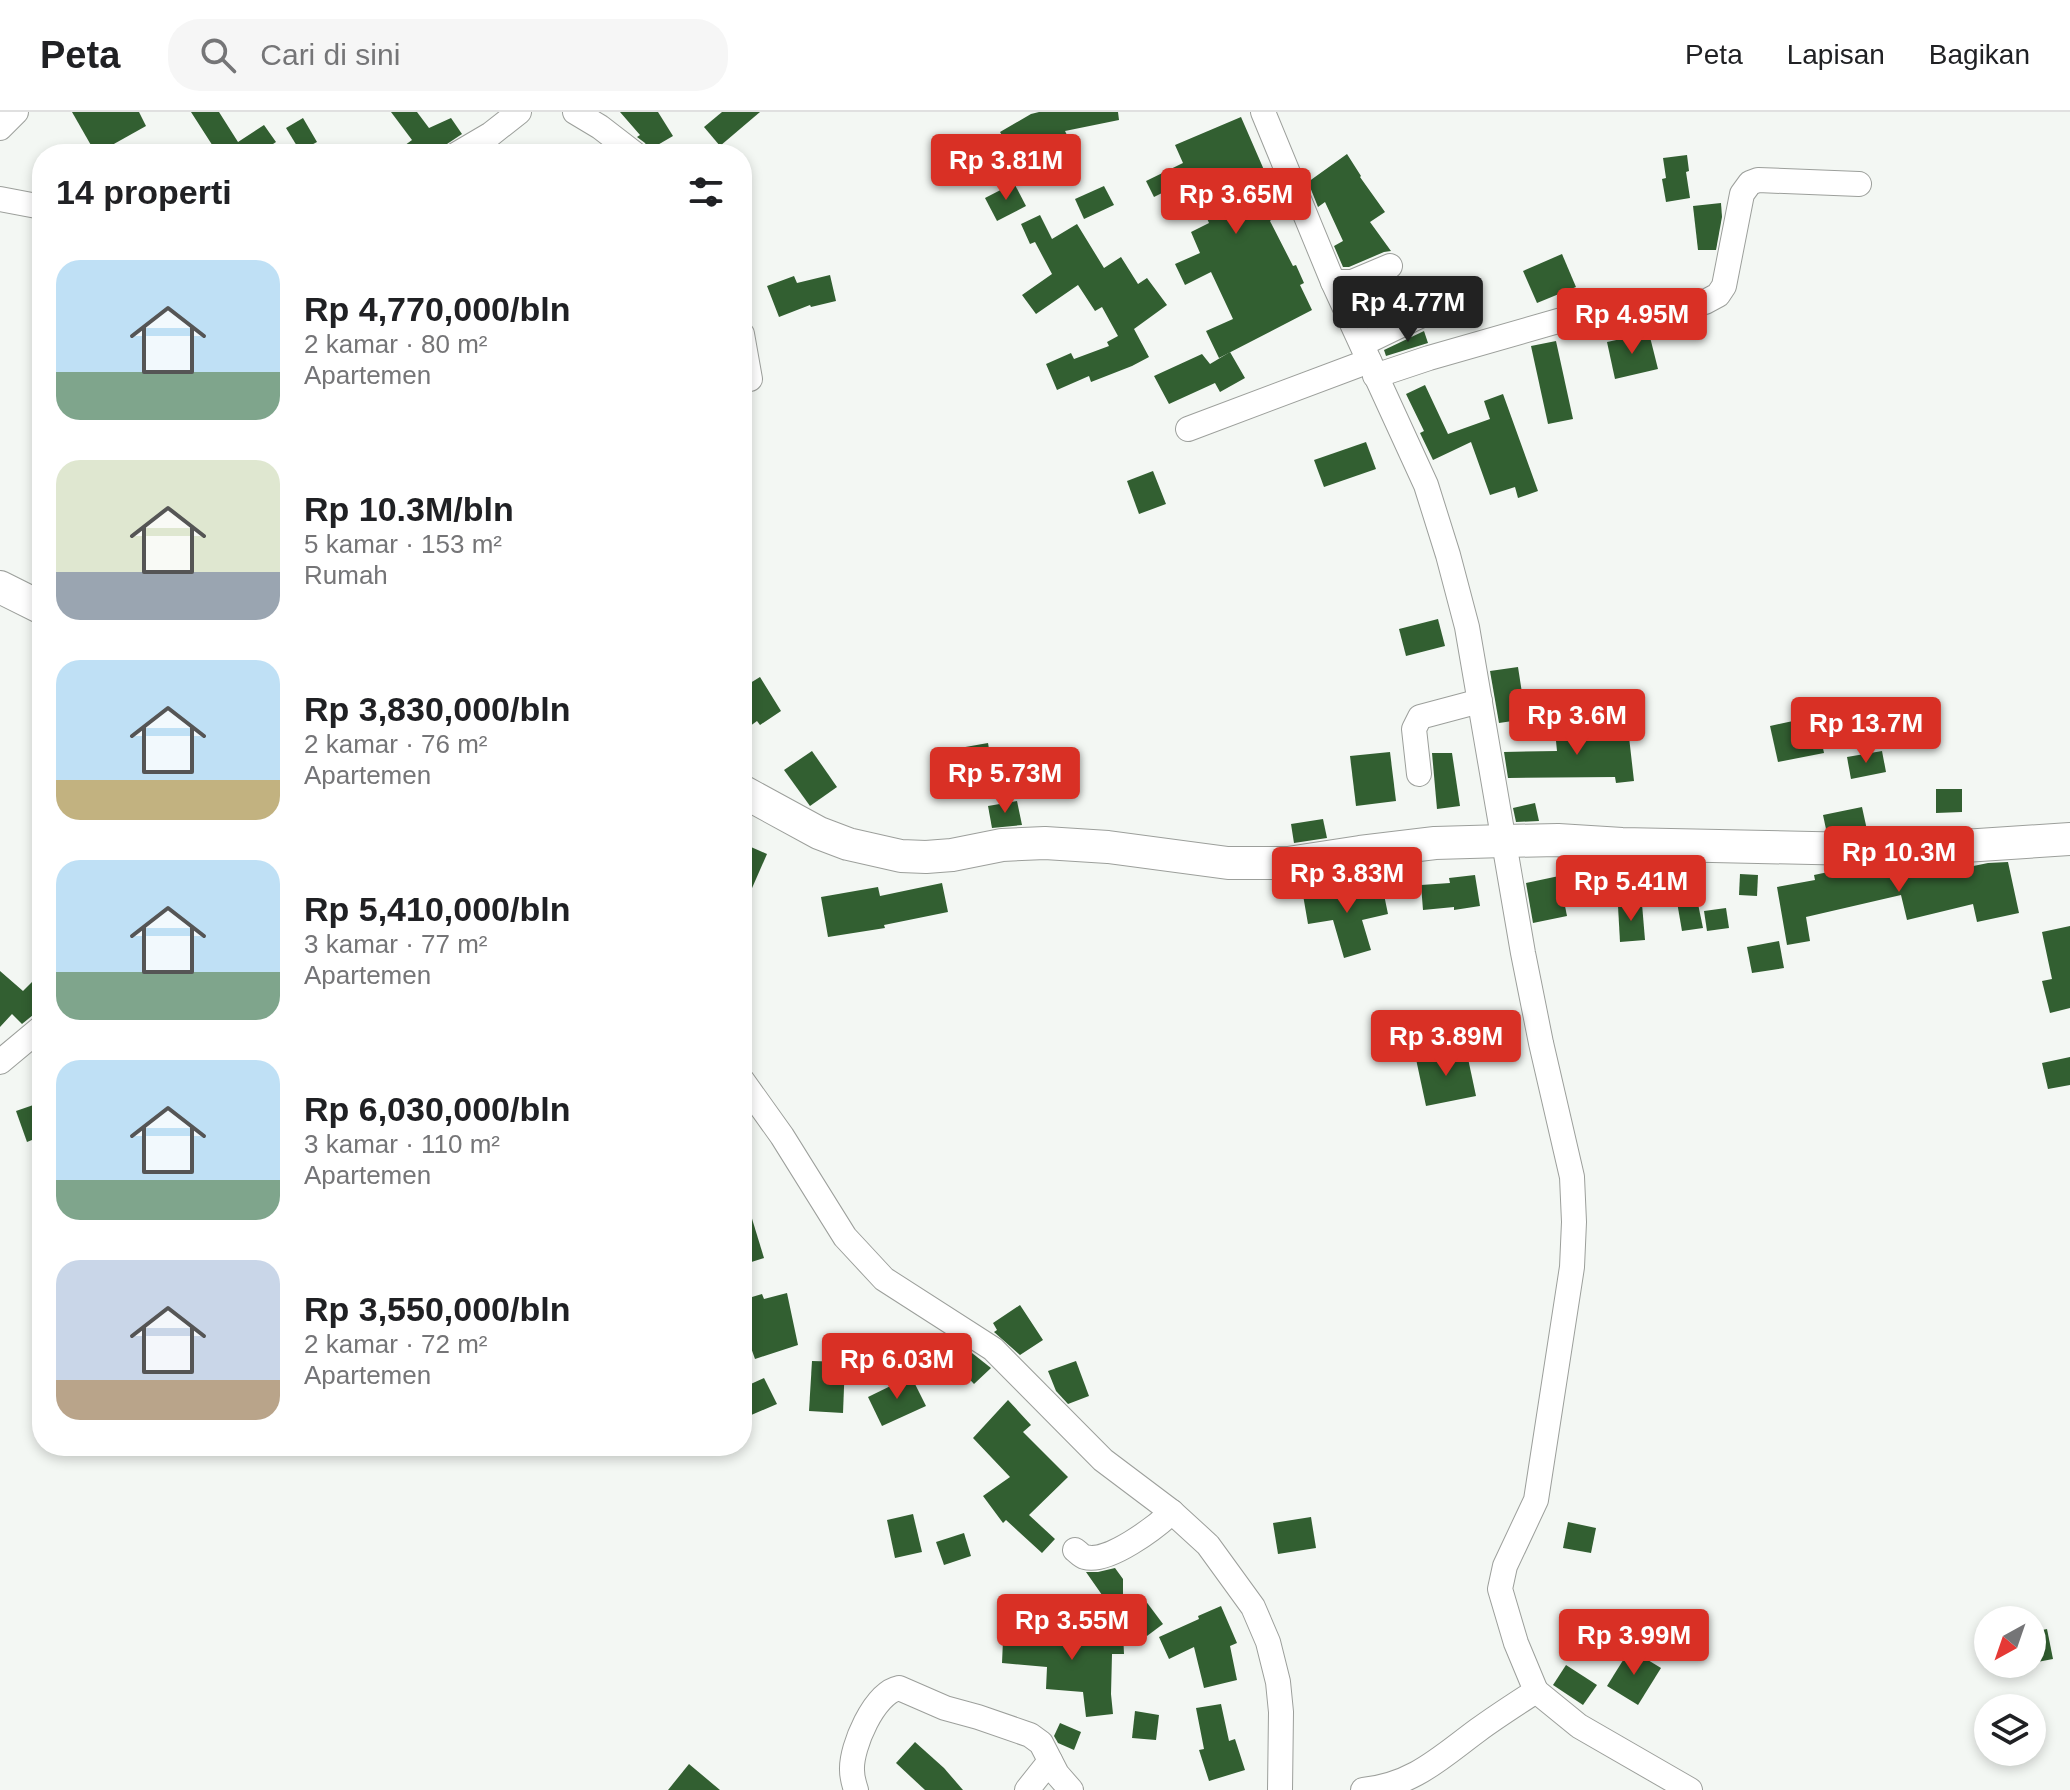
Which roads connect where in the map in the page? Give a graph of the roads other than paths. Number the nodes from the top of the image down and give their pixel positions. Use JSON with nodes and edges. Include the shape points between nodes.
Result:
{"nodes":[{"id":1,"x":16,"y":112,"type":"edge"},
{"id":2,"x":519,"y":112,"type":"edge"},
{"id":3,"x":575,"y":112,"type":"edge"},
{"id":4,"x":1263,"y":112,"type":"edge"},
{"id":5,"x":0,"y":128,"type":"edge"},
{"id":6,"x":474,"y":144,"type":"edge"},
{"id":7,"x":622,"y":144,"type":"edge"},
{"id":8,"x":1859,"y":184,"type":"dead end"},
{"id":9,"x":0,"y":199,"type":"edge"},
{"id":10,"x":32,"y":205,"type":"edge"},
{"id":11,"x":1390,"y":266,"type":"dead end"},
{"id":12,"x":1333,"y":282,"type":"junction"},
{"id":13,"x":1422,"y":315,"type":"dead end"},
{"id":14,"x":1368,"y":360,"type":"junction"},
{"id":15,"x":1188,"y":429,"type":"dead end"},
{"id":16,"x":0,"y":587,"type":"edge"},
{"id":17,"x":32,"y":603,"type":"edge"},
{"id":18,"x":1480,"y":701,"type":"junction"},
{"id":19,"x":1419,"y":774,"type":"dead end"},
{"id":20,"x":752,"y":796,"type":"edge"},
{"id":21,"x":2070,"y":839,"type":"edge"},
{"id":22,"x":1504,"y":841,"type":"junction"},
{"id":23,"x":32,"y":1035,"type":"edge"},
{"id":24,"x":0,"y":1062,"type":"edge"},
{"id":25,"x":752,"y":1094,"type":"edge"},
{"id":26,"x":1172,"y":1512,"type":"junction"},
{"id":27,"x":1075,"y":1550,"type":"dead end"},
{"id":28,"x":1536,"y":1691,"type":"junction"},
{"id":29,"x":1050,"y":1761,"type":"junction"},
{"id":30,"x":856,"y":1790,"type":"edge"},
{"id":31,"x":1027,"y":1790,"type":"edge"},
{"id":32,"x":1071,"y":1790,"type":"edge"},
{"id":33,"x":1280,"y":1790,"type":"edge"},
{"id":34,"x":1363,"y":1790,"type":"edge"},
{"id":35,"x":1690,"y":1790,"type":"edge"}],
"edges":[{"from":1,"to":5,"type":"street"},
{"from":2,"to":6,"type":"street"},
{"from":3,"to":7,"type":"street"},
{"from":4,"to":12,"type":"street"},
{"from":8,"to":14,"type":"street","via":[[1750,183],[1742,194],[1726,280],[1718,295],[1705,302],[1565,319],[1429,358]]},
{"from":9,"to":10,"type":"street"},
{"from":11,"to":12,"type":"street","via":[[1362,280]]},
{"from":12,"to":14,"type":"street"},
{"from":13,"to":14,"type":"street"},
{"from":14,"to":15,"type":"street"},
{"from":14,"to":18,"type":"street","via":[[1426,485],[1467,627]]},
{"from":16,"to":17,"type":"street"},
{"from":18,"to":19,"type":"street","via":[[1420,717],[1414,729]]},
{"from":18,"to":22,"type":"street"},
{"from":20,"to":22,"type":"street","via":[[819,833],[901,856],[1045,843],[1228,863],[1288,863],[1435,843]]},
{"from":21,"to":22,"type":"street","via":[[1903,850]]},
{"from":22,"to":28,"type":"street","via":[[1572,1177],[1574,1222],[1572,1267],[1536,1500],[1500,1589]]},
{"from":23,"to":24,"type":"street"},
{"from":25,"to":26,"type":"street","via":[[845,1237],[884,1279],[993,1349],[1103,1460]]},
{"from":26,"to":27,"type":"street","via":[[1105,1556],[1085,1557]]},
{"from":26,"to":33,"type":"street","via":[[1208,1545],[1241,1589],[1268,1642],[1281,1712]]},
{"from":28,"to":34,"type":"street","via":[[1416,1776]]},
{"from":28,"to":35,"type":"street","via":[[1589,1732]]},
{"from":29,"to":30,"type":"street","via":[[1030,1735],[894,1689],[872,1710],[854,1752]]},
{"from":29,"to":31,"type":"street"},
{"from":29,"to":32,"type":"street"}]}
